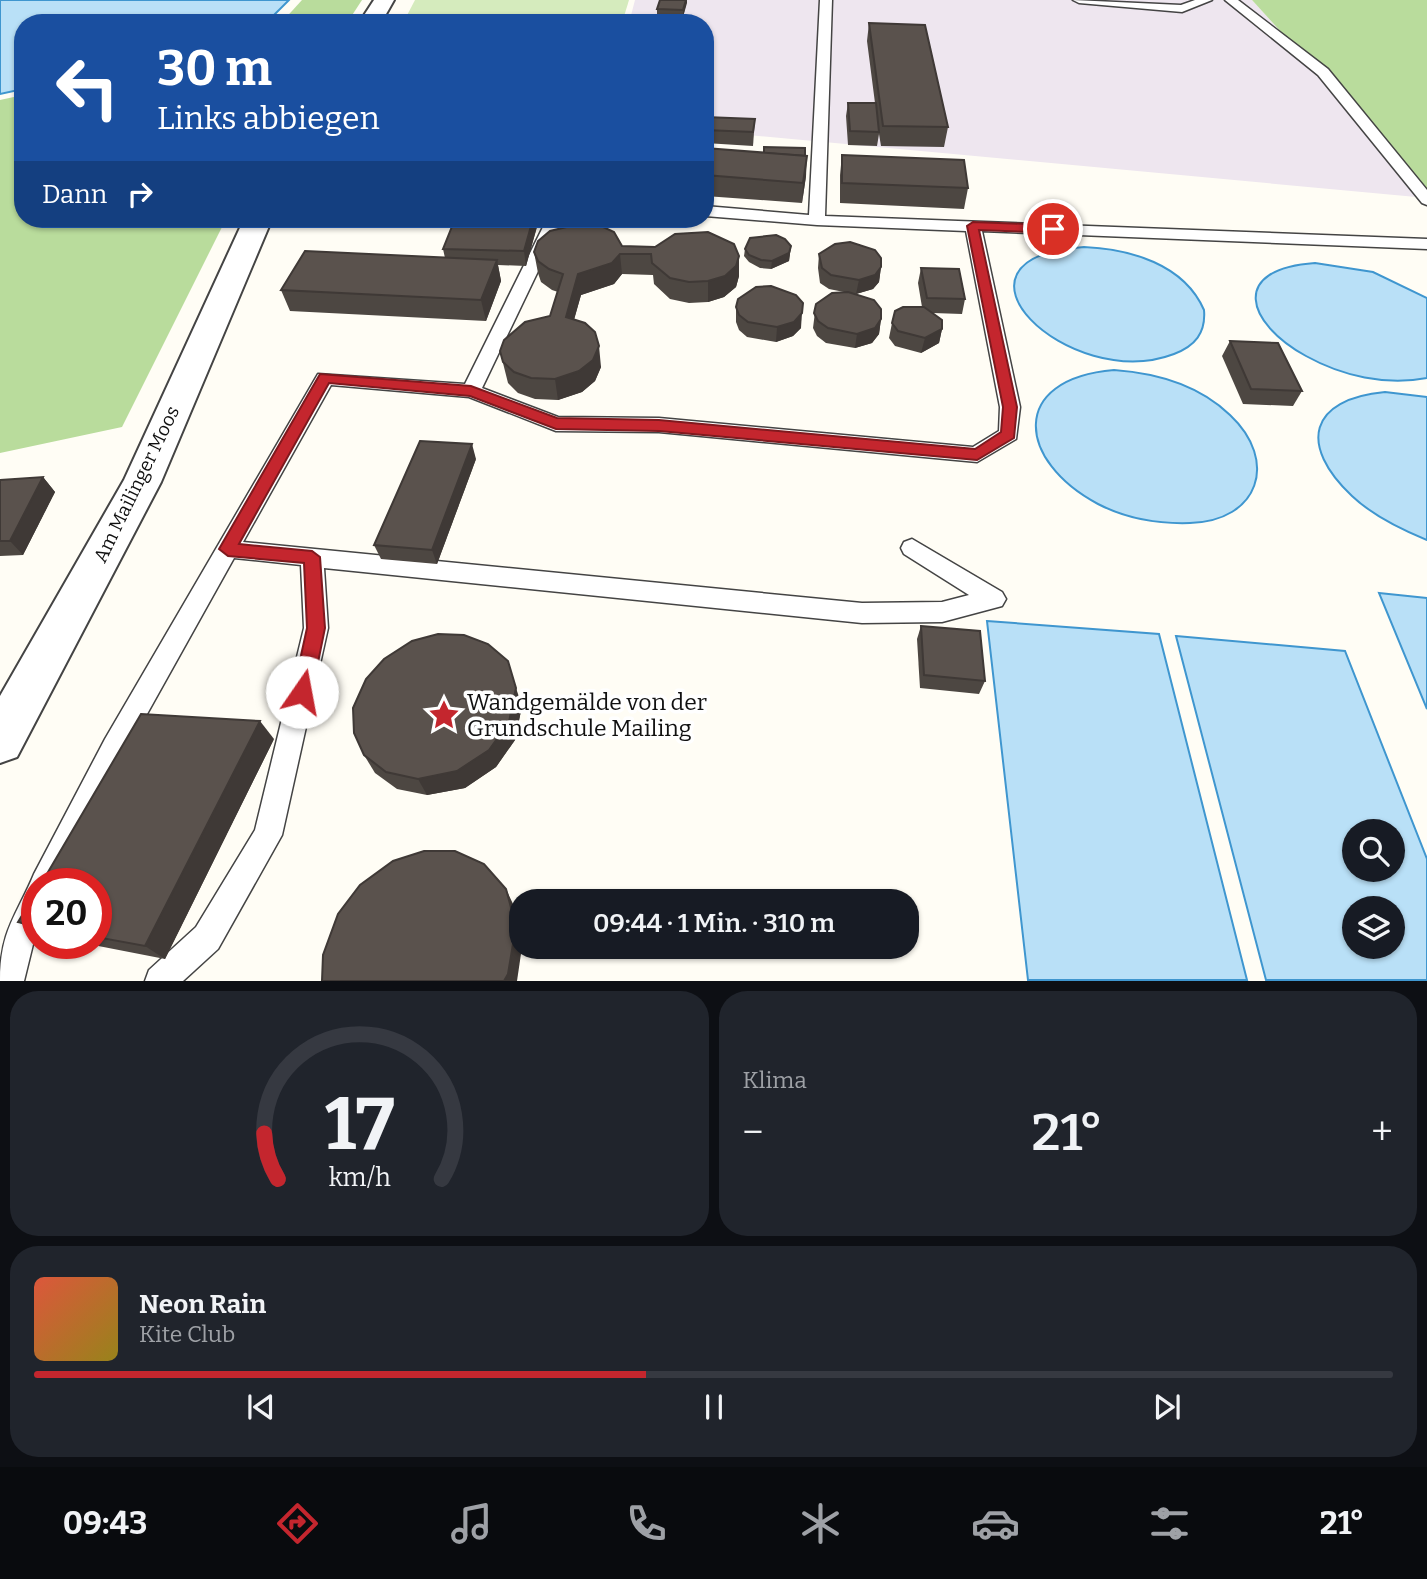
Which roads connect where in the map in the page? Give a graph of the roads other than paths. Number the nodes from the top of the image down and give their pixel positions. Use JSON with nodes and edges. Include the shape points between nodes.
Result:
{"nodes":[{"id":1,"x":826,"y":0,"type":"edge"},
{"id":2,"x":1079,"y":0,"type":"edge"},
{"id":3,"x":1206,"y":0,"type":"edge"},
{"id":4,"x":1231,"y":0,"type":"edge"},
{"id":5,"x":1427,"y":200,"type":"edge"},
{"id":6,"x":714,"y":212,"type":"edge"},
{"id":7,"x":817,"y":220,"type":"junction"},
{"id":8,"x":973,"y":226,"type":"junction"},
{"id":9,"x":254,"y":228,"type":"edge"},
{"id":10,"x":551,"y":228,"type":"edge"},
{"id":11,"x":1427,"y":244,"type":"edge"},
{"id":12,"x":471,"y":391,"type":"junction"},
{"id":13,"x":912,"y":548,"type":"dead end"},
{"id":14,"x":228,"y":549,"type":"junction"},
{"id":15,"x":312,"y":557,"type":"junction"},
{"id":16,"x":0,"y":741,"type":"edge"},
{"id":17,"x":52,"y":868,"type":"edge"},
{"id":18,"x":21,"y":928,"type":"edge"},
{"id":19,"x":9,"y":981,"type":"edge"},
{"id":20,"x":160,"y":981,"type":"edge"}],
"edges":[{"from":1,"to":7,"type":"lane"},
{"from":2,"to":3,"type":"lane","via":[[1182,9]]},
{"from":4,"to":5,"type":"lane","via":[[1322,72]]},
{"from":6,"to":7,"type":"lane"},
{"from":7,"to":8,"type":"lane"},
{"from":8,"to":11,"type":"lane"},
{"from":8,"to":12,"type":"lane","via":[[1010,407],[1009,435],[977,455],[659,425],[556,424]]},
{"from":9,"to":16,"type":"street","name":"Am Mailinger Moos","via":[[142,482]]},
{"from":10,"to":12,"type":"lane"},
{"from":12,"to":14,"type":"lane","via":[[325,378]]},
{"from":13,"to":15,"type":"lane","via":[[994,598],[942,612],[862,613]]},
{"from":14,"to":15,"type":"lane"},
{"from":14,"to":17,"type":"lane","via":[[114,748]]},
{"from":15,"to":20,"type":"lane","via":[[316,628],[268,835],[207,938]]},
{"from":18,"to":19,"type":"lane"}]}
